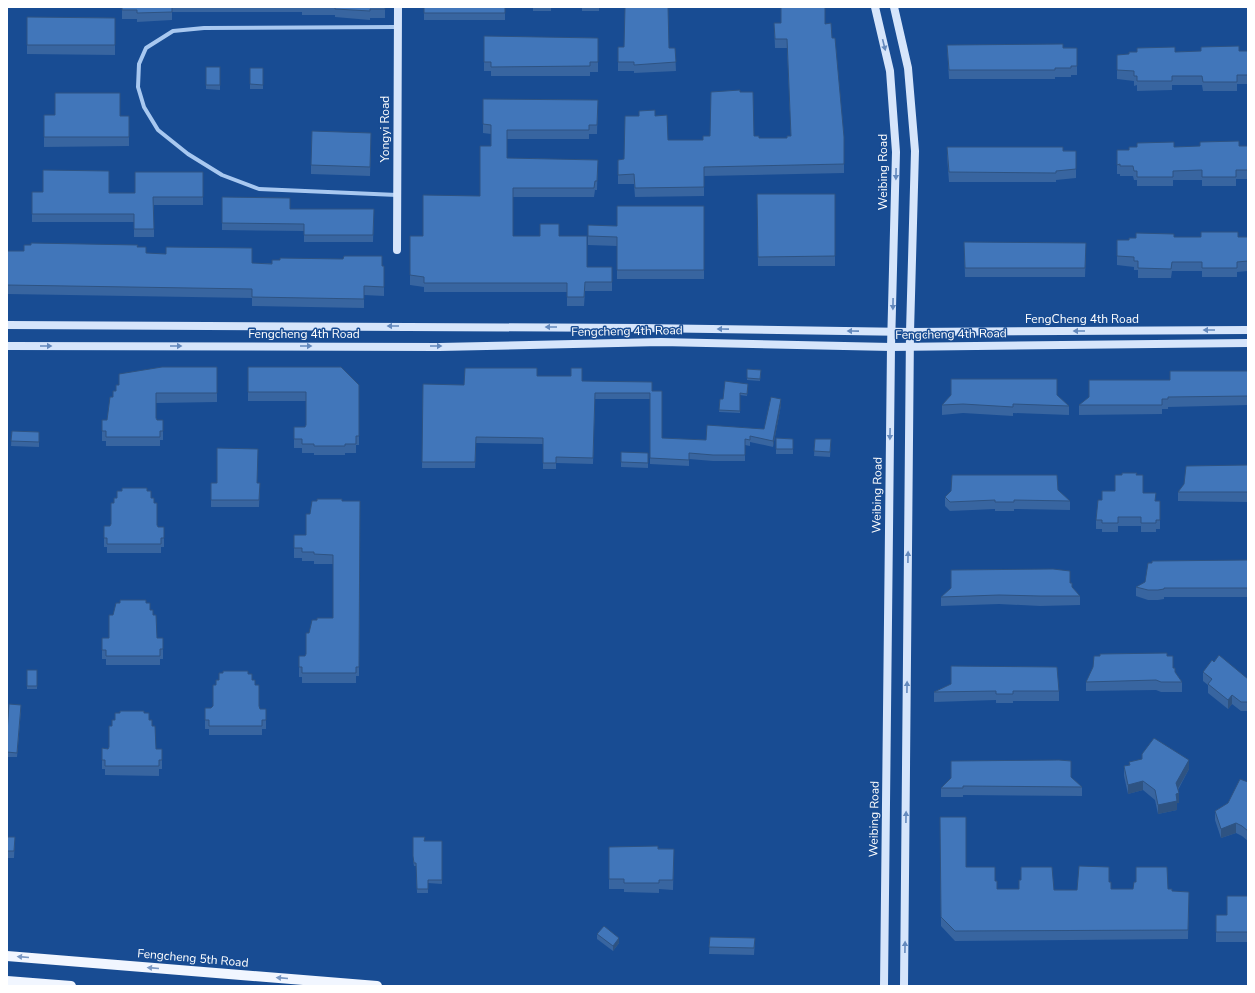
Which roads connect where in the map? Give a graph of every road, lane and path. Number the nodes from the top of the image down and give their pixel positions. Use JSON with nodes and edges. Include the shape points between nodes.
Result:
{"nodes":[{"id":1,"x":398,"y":7,"type":"edge"},
{"id":2,"x":875,"y":7,"type":"edge"},
{"id":3,"x":894,"y":7,"type":"edge"},
{"id":4,"x":396,"y":27,"type":"junction"},
{"id":5,"x":397,"y":195,"type":"junction"},
{"id":6,"x":397,"y":250,"type":"dead end"},
{"id":7,"x":7,"y":325,"type":"edge"},
{"id":8,"x":1248,"y":330,"type":"edge"},
{"id":9,"x":892,"y":332,"type":"junction"},
{"id":10,"x":910,"y":332,"type":"junction"},
{"id":11,"x":1248,"y":343,"type":"edge"},
{"id":12,"x":7,"y":346,"type":"edge"},
{"id":13,"x":891,"y":346,"type":"junction"},
{"id":14,"x":910,"y":346,"type":"junction"},
{"id":15,"x":7,"y":956,"type":"edge"},
{"id":16,"x":7,"y":981,"type":"edge"},
{"id":17,"x":71,"y":986,"type":"edge"},
{"id":18,"x":377,"y":986,"type":"edge"},
{"id":19,"x":884,"y":986,"type":"edge"},
{"id":20,"x":904,"y":986,"type":"edge"}],
"edges":[{"from":1,"to":4,"type":"street","name":"Yongyi Road"},
{"from":2,"to":9,"type":"street","name":"Weibing Road","one_way":true,"via":[[890,71],[896,152]]},
{"from":3,"to":10,"type":"street","via":[[908,68],[915,151]]},
{"from":4,"to":5,"type":"street","name":"Yongyi Road"},
{"from":4,"to":5,"type":"street","via":[[204,28],[173,31],[146,48],[139,64],[138,87],[144,107],[158,130],[188,154],[222,175],[258,189]]},
{"from":5,"to":6,"type":"street","name":"Yongyi Road"},
{"from":9,"to":7,"type":"street","name":"Fengcheng 4th Road","one_way":true},
{"from":8,"to":10,"type":"street","name":"FengCheng 4th Road","one_way":true},
{"from":9,"to":10,"type":"street","name":"FengCheng 4th Road"},
{"from":9,"to":13,"type":"street","name":"Weibing Road"},
{"from":10,"to":14,"type":"street"},
{"from":11,"to":14,"type":"street","name":"Fengcheng 4th Road"},
{"from":12,"to":13,"type":"street","name":"Fengcheng 4th Road","one_way":true,"via":[[439,346],[661,342]]},
{"from":13,"to":14,"type":"street","name":"Fengcheng 4th Road"},
{"from":13,"to":19,"type":"street","name":"Weibing Road","one_way":true},
{"from":20,"to":14,"type":"street","one_way":true},
{"from":18,"to":15,"type":"main road","name":"Fengcheng 5th Road","one_way":true},
{"from":16,"to":17,"type":"main road"}]}
